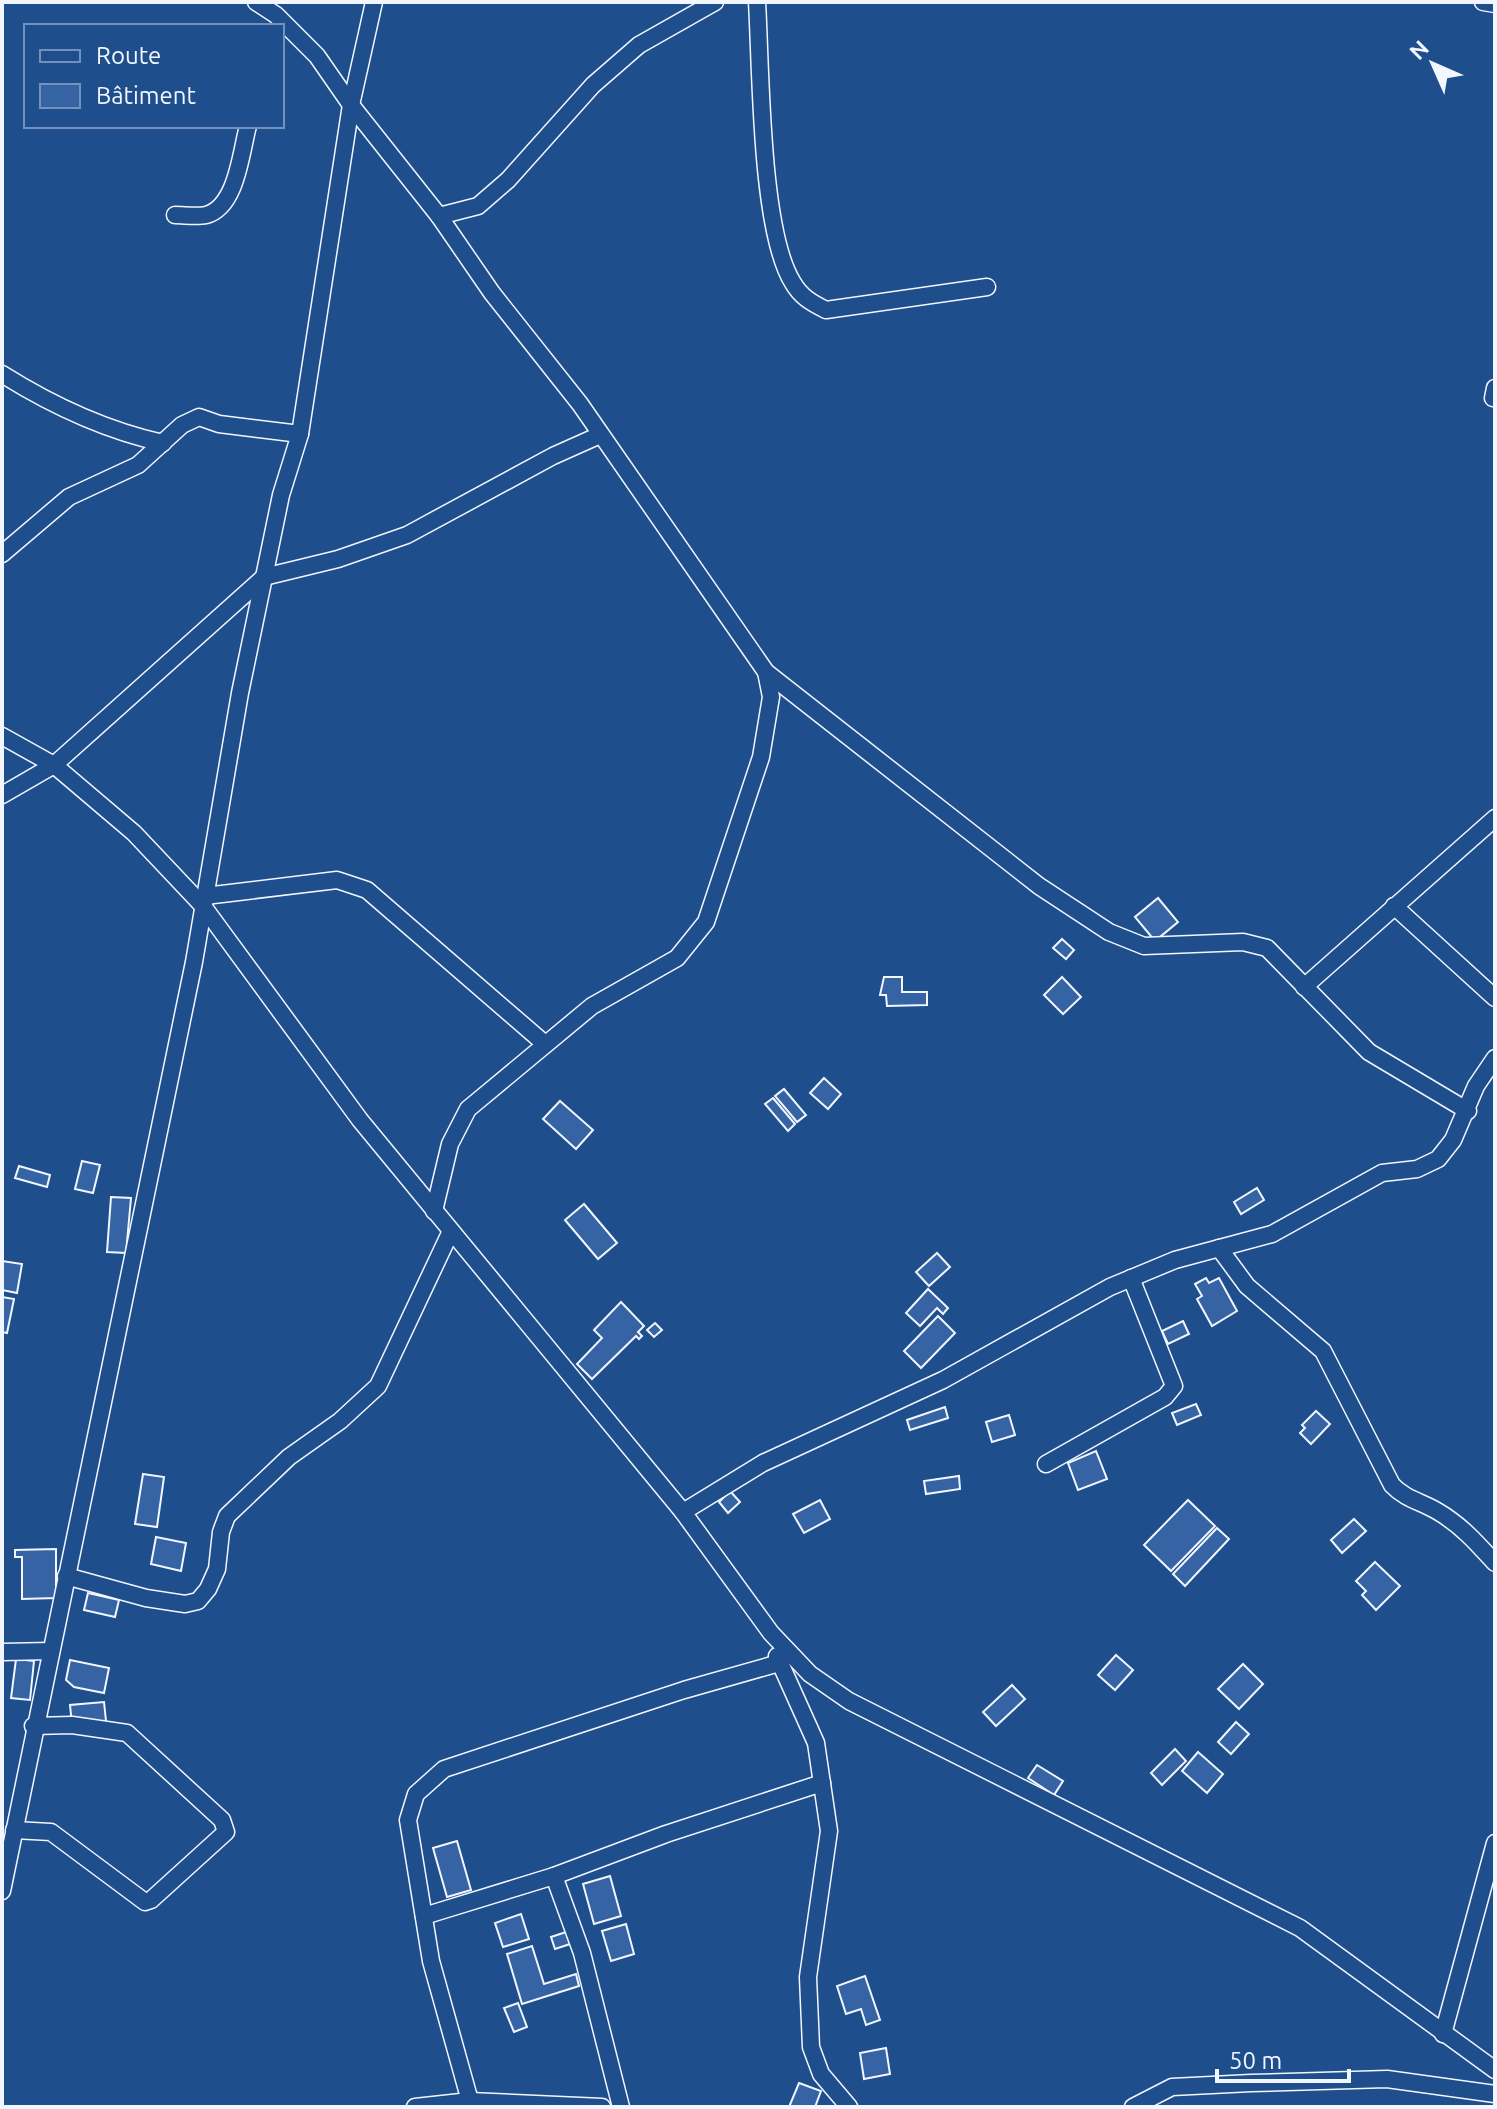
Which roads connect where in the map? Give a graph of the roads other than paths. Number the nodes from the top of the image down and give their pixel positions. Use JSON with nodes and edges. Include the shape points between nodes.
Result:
{"nodes":[{"id":1,"x":256,"y":2,"type":"edge"},
{"id":2,"x":374,"y":2,"type":"edge"},
{"id":3,"x":715,"y":2,"type":"edge"},
{"id":4,"x":757,"y":2,"type":"edge"},
{"id":5,"x":1483,"y":2,"type":"edge"},
{"id":6,"x":1495,"y":4,"type":"edge"},
{"id":7,"x":275,"y":21,"type":"edge"},
{"id":8,"x":284,"y":28,"type":"edge"},
{"id":9,"x":351,"y":105,"type":"junction"},
{"id":10,"x":247,"y":128,"type":"edge"},
{"id":11,"x":175,"y":215,"type":"dead end"},
{"id":12,"x":439,"y":216,"type":"junction"},
{"id":13,"x":987,"y":287,"type":"dead end"},
{"id":14,"x":2,"y":374,"type":"edge"},
{"id":15,"x":300,"y":434,"type":"junction"},
{"id":16,"x":600,"y":435,"type":"junction"},
{"id":17,"x":163,"y":443,"type":"junction"},
{"id":18,"x":2,"y":554,"type":"edge"},
{"id":19,"x":264,"y":577,"type":"junction"},
{"id":20,"x":766,"y":672,"type":"junction"},
{"id":21,"x":2,"y":736,"type":"edge"},
{"id":22,"x":54,"y":765,"type":"junction"},
{"id":23,"x":2,"y":795,"type":"edge"},
{"id":24,"x":1495,"y":818,"type":"edge"},
{"id":25,"x":1495,"y":831,"type":"edge"},
{"id":26,"x":1475,"y":834,"type":"junction"},
{"id":27,"x":204,"y":901,"type":"junction"},
{"id":28,"x":1394,"y":906,"type":"junction"},
{"id":29,"x":1304,"y":987,"type":"junction"},
{"id":30,"x":1495,"y":998,"type":"edge"},
{"id":31,"x":545,"y":1044,"type":"junction"},
{"id":32,"x":1495,"y":1058,"type":"edge"},
{"id":33,"x":1468,"y":1111,"type":"junction"},
{"id":34,"x":434,"y":1211,"type":"junction"},
{"id":35,"x":451,"y":1231,"type":"junction"},
{"id":36,"x":1219,"y":1248,"type":"junction"},
{"id":37,"x":1131,"y":1278,"type":"junction"},
{"id":38,"x":1046,"y":1464,"type":"dead end"},
{"id":39,"x":683,"y":1512,"type":"junction"},
{"id":40,"x":1495,"y":1563,"type":"edge"},
{"id":41,"x":66,"y":1576,"type":"junction"},
{"id":42,"x":771,"y":1633,"type":"junction"},
{"id":43,"x":51,"y":1651,"type":"junction"},
{"id":44,"x":2,"y":1652,"type":"edge"},
{"id":45,"x":779,"y":1663,"type":"junction"},
{"id":46,"x":33,"y":1726,"type":"junction"},
{"id":47,"x":822,"y":1783,"type":"junction"},
{"id":48,"x":14,"y":1830,"type":"junction"},
{"id":49,"x":1495,"y":1843,"type":"edge"},
{"id":50,"x":554,"y":1876,"type":"junction"},
{"id":51,"x":2,"y":1891,"type":"edge"},
{"id":52,"x":424,"y":1916,"type":"junction"},
{"id":53,"x":1443,"y":2034,"type":"junction"},
{"id":54,"x":1495,"y":2070,"type":"edge"},
{"id":55,"x":1495,"y":2094,"type":"edge"},
{"id":56,"x":470,"y":2101,"type":"junction"},
{"id":57,"x":1161,"y":2101,"type":"edge"},
{"id":58,"x":415,"y":2107,"type":"edge"},
{"id":59,"x":602,"y":2107,"type":"edge"},
{"id":60,"x":621,"y":2107,"type":"edge"},
{"id":61,"x":849,"y":2107,"type":"edge"},
{"id":62,"x":1133,"y":2107,"type":"edge"}],
"edges":[{"from":1,"to":7,"type":"street"},
{"from":2,"to":9,"type":"street"},
{"from":3,"to":12,"type":"street","via":[[639,45],[604,75],[478,206]]},
{"from":4,"to":13,"type":"street","via":[[769,190],[792,282],[809,302],[826,310]]},
{"from":5,"to":6,"type":"street"},
{"from":8,"to":9,"type":"street","via":[[317,56]]},
{"from":9,"to":12,"type":"street"},
{"from":9,"to":15,"type":"street"},
{"from":10,"to":11,"type":"street","via":[[224,203],[208,215]]},
{"from":12,"to":16,"type":"street"},
{"from":14,"to":17,"type":"street","via":[[40,399],[119,434]]},
{"from":15,"to":17,"type":"street","via":[[199,417]]},
{"from":15,"to":19,"type":"street"},
{"from":16,"to":19,"type":"street","via":[[407,535]]},
{"from":16,"to":20,"type":"street"},
{"from":17,"to":18,"type":"street","via":[[138,465],[69,497]]},
{"from":19,"to":22,"type":"street"},
{"from":19,"to":27,"type":"street"},
{"from":20,"to":29,"type":"street","via":[[1039,886],[1109,932],[1144,946],[1243,942],[1267,948]]},
{"from":20,"to":31,"type":"street","via":[[771,697],[761,757],[706,922],[677,958],[592,1006]]},
{"from":21,"to":22,"type":"street"},
{"from":22,"to":23,"type":"street"},
{"from":22,"to":27,"type":"street"},
{"from":24,"to":26,"type":"street"},
{"from":25,"to":26,"type":"street"},
{"from":26,"to":28,"type":"street"},
{"from":27,"to":31,"type":"street","via":[[337,880],[355,884],[435,946]]},
{"from":27,"to":34,"type":"street","via":[[360,1120]]},
{"from":27,"to":41,"type":"street"},
{"from":28,"to":29,"type":"street"},
{"from":28,"to":30,"type":"street"},
{"from":29,"to":33,"type":"street","via":[[1369,1052]]},
{"from":31,"to":34,"type":"street","via":[[468,1109],[450,1144]]},
{"from":32,"to":33,"type":"street","via":[[1476,1086]]},
{"from":33,"to":36,"type":"street","via":[[1438,1159],[1417,1169],[1382,1173],[1272,1234]]},
{"from":34,"to":35,"type":"street"},
{"from":35,"to":39,"type":"street"},
{"from":35,"to":41,"type":"street","via":[[378,1386],[289,1457],[227,1516],[217,1569],[198,1601],[146,1598]]},
{"from":36,"to":37,"type":"street"},
{"from":36,"to":40,"type":"street","via":[[1247,1286],[1323,1351],[1392,1485],[1468,1532]]},
{"from":37,"to":38,"type":"street","via":[[1174,1386],[1165,1397]]},
{"from":37,"to":39,"type":"street","via":[[943,1380],[763,1463]]},
{"from":39,"to":42,"type":"street"},
{"from":41,"to":43,"type":"street"},
{"from":42,"to":45,"type":"street"},
{"from":42,"to":53,"type":"street","via":[[810,1674],[849,1701],[1300,1928]]},
{"from":43,"to":44,"type":"street"},
{"from":43,"to":46,"type":"street"},
{"from":45,"to":47,"type":"street","via":[[816,1743]]},
{"from":45,"to":52,"type":"street","via":[[444,1769],[416,1794],[408,1820]]},
{"from":46,"to":48,"type":"street"},
{"from":46,"to":48,"type":"street","via":[[127,1733],[222,1820],[226,1832],[145,1902],[51,1832]]},
{"from":47,"to":50,"type":"street"},
{"from":47,"to":61,"type":"street","via":[[829,1831],[808,1977],[811,2047],[821,2074]]},
{"from":48,"to":51,"type":"street"},
{"from":49,"to":53,"type":"street"},
{"from":50,"to":52,"type":"street"},
{"from":50,"to":60,"type":"street","via":[[582,1953]]},
{"from":52,"to":56,"type":"street","via":[[431,1961]]},
{"from":53,"to":54,"type":"street"},
{"from":55,"to":57,"type":"street","via":[[1387,2079],[1172,2087]]},
{"from":56,"to":58,"type":"street"},
{"from":56,"to":59,"type":"street"},
{"from":57,"to":62,"type":"street"}]}
